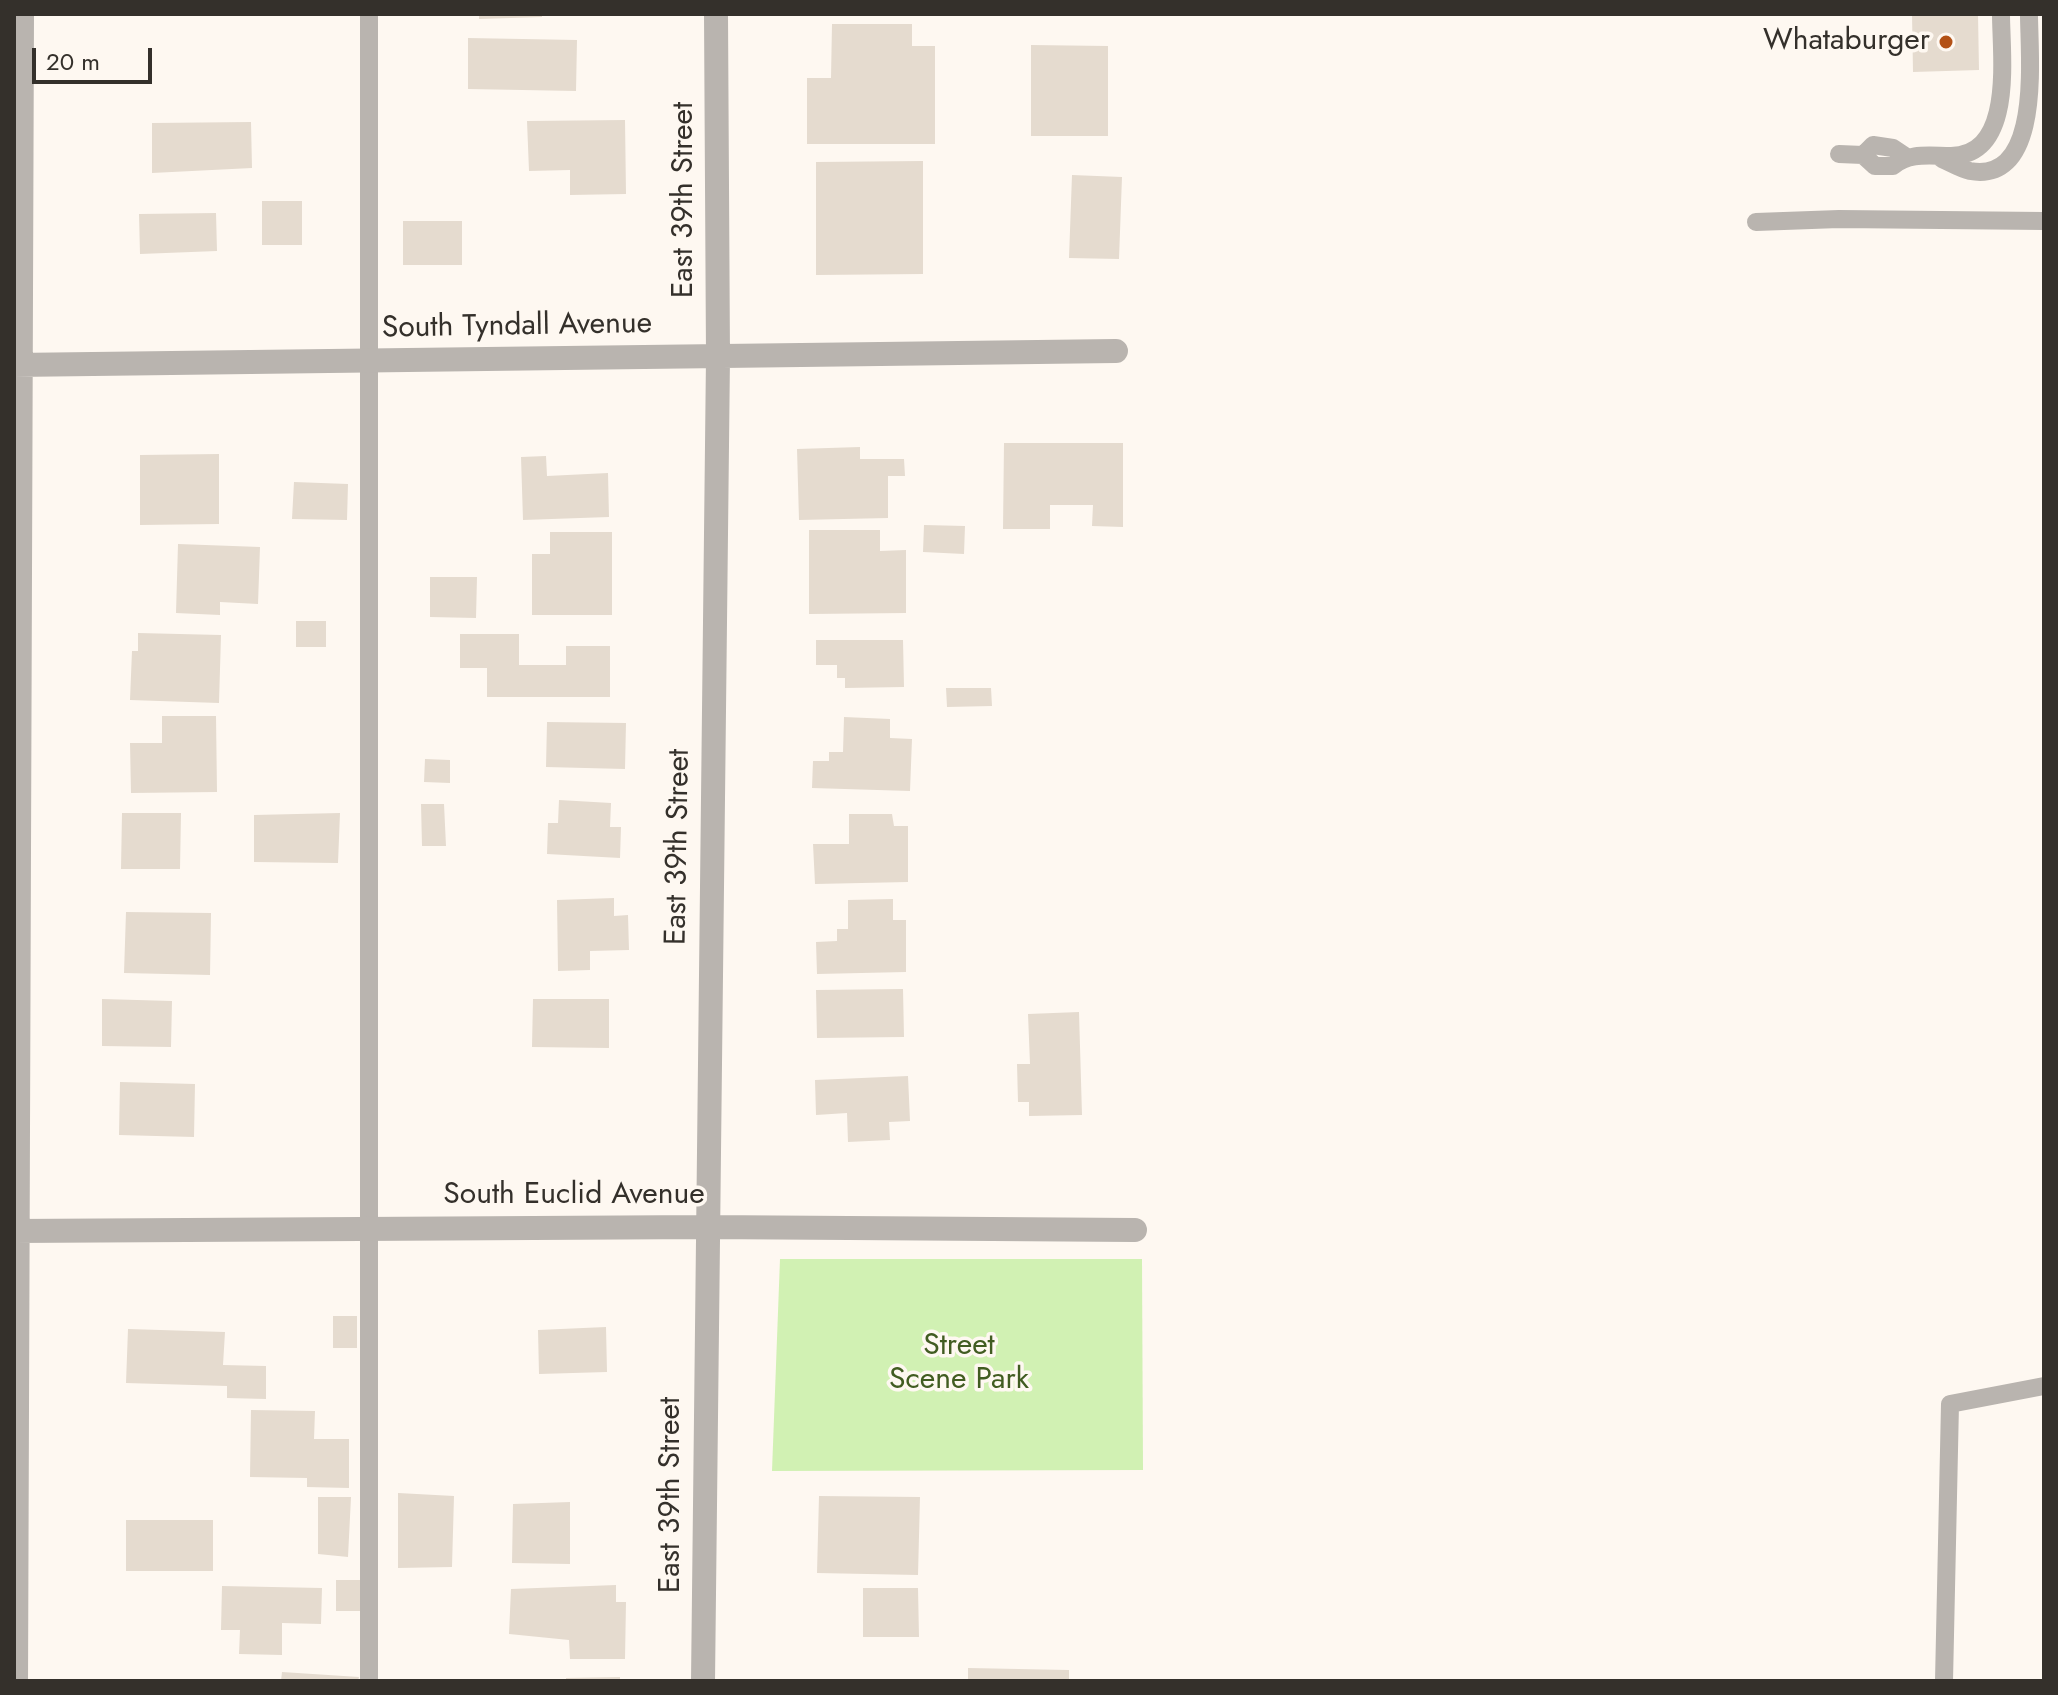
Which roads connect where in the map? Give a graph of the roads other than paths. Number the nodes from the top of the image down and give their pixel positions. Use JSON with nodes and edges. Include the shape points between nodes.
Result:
{"nodes":[{"id":1,"x":22,"y":14,"type":"edge"},
{"id":2,"x":369,"y":14,"type":"edge"},
{"id":3,"x":716,"y":14,"type":"edge"},
{"id":4,"x":2001,"y":14,"type":"edge"},
{"id":5,"x":2029,"y":14,"type":"edge"},
{"id":6,"x":1839,"y":154,"type":"dead end"},
{"id":7,"x":1936,"y":156,"type":"junction"},
{"id":8,"x":2044,"y":221,"type":"edge"},
{"id":9,"x":1756,"y":222,"type":"dead end"},
{"id":10,"x":1116,"y":351,"type":"dead end"},
{"id":11,"x":718,"y":357,"type":"junction"},
{"id":12,"x":370,"y":361,"type":"junction"},
{"id":13,"x":19,"y":365,"type":"edge"},
{"id":14,"x":706,"y":1227,"type":"junction"},
{"id":15,"x":369,"y":1229,"type":"junction"},
{"id":16,"x":1135,"y":1230,"type":"dead end"},
{"id":17,"x":16,"y":1231,"type":"edge"},
{"id":18,"x":2044,"y":1386,"type":"edge"},
{"id":19,"x":16,"y":1681,"type":"edge"},
{"id":20,"x":369,"y":1681,"type":"edge"},
{"id":21,"x":703,"y":1681,"type":"edge"},
{"id":22,"x":1944,"y":1681,"type":"edge"}],
"edges":[{"from":1,"to":13,"type":"street"},
{"from":2,"to":12,"type":"lane"},
{"from":3,"to":11,"type":"street","name":"East 39th Street"},
{"from":4,"to":7,"type":"lane","via":[[2001,111],[1985,139],[1962,156]]},
{"from":5,"to":7,"type":"lane","via":[[2029,110],[2017,152],[1998,167],[1972,171]]},
{"from":6,"to":7,"type":"lane","via":[[1863,155],[1873,145],[1905,156]]},
{"from":8,"to":9,"type":"lane"},
{"from":10,"to":11,"type":"street","name":"South Tyndall Avenue"},
{"from":11,"to":12,"type":"street","name":"South Tyndall Avenue"},
{"from":11,"to":14,"type":"street","name":"East 39th Street"},
{"from":12,"to":13,"type":"street","name":"South Tyndall Avenue"},
{"from":12,"to":15,"type":"lane"},
{"from":13,"to":17,"type":"street"},
{"from":14,"to":15,"type":"street","name":"South Euclid Avenue"},
{"from":14,"to":16,"type":"street","name":"South Euclid Avenue"},
{"from":14,"to":21,"type":"street","name":"East 39th Street"},
{"from":15,"to":17,"type":"street","name":"South Euclid Avenue"},
{"from":15,"to":20,"type":"lane"},
{"from":17,"to":19,"type":"street"},
{"from":18,"to":22,"type":"lane","via":[[1950,1404]]}]}
